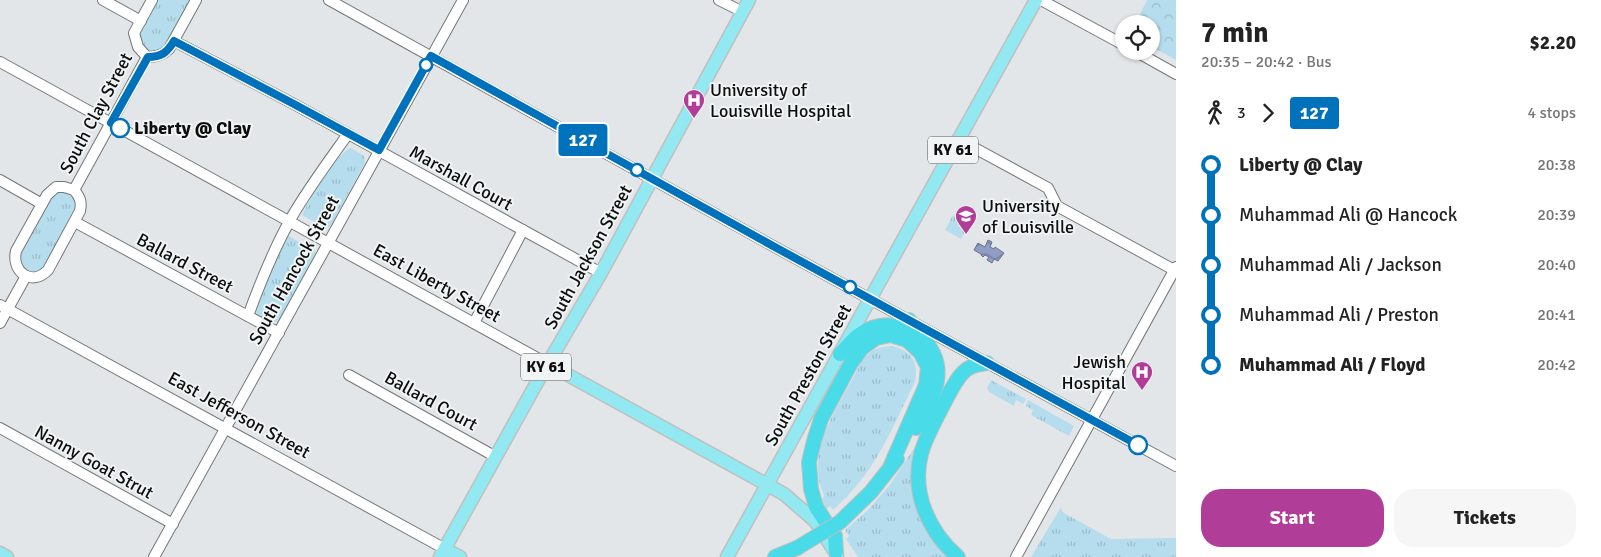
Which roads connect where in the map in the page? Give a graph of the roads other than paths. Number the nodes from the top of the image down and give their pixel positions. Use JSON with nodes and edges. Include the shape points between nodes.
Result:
{"nodes":[{"id":1,"x":103,"y":0,"type":"edge"},
{"id":2,"x":152,"y":0,"type":"edge"},
{"id":3,"x":196,"y":0,"type":"edge"},
{"id":4,"x":329,"y":0,"type":"edge"},
{"id":5,"x":463,"y":0,"type":"edge"},
{"id":6,"x":719,"y":0,"type":"edge"},
{"id":7,"x":749,"y":0,"type":"edge"},
{"id":8,"x":1036,"y":0,"type":"edge"},
{"id":9,"x":1041,"y":0,"type":"edge"},
{"id":10,"x":735,"y":8,"type":"dead end"},
{"id":11,"x":141,"y":21,"type":"junction"},
{"id":12,"x":1115,"y":40,"type":"edge"},
{"id":13,"x":174,"y":41,"type":"junction"},
{"id":14,"x":431,"y":56,"type":"junction"},
{"id":15,"x":148,"y":57,"type":"junction"},
{"id":16,"x":1151,"y":60,"type":"edge"},
{"id":17,"x":0,"y":62,"type":"edge"},
{"id":18,"x":1176,"y":74,"type":"edge"},
{"id":19,"x":111,"y":123,"type":"junction"},
{"id":20,"x":348,"y":134,"type":"junction"},
{"id":21,"x":969,"y":145,"type":"dead end"},
{"id":22,"x":379,"y":150,"type":"junction"},
{"id":23,"x":651,"y":178,"type":"junction"},
{"id":24,"x":0,"y":180,"type":"edge"},
{"id":25,"x":74,"y":190,"type":"junction"},
{"id":26,"x":42,"y":204,"type":"junction"},
{"id":27,"x":75,"y":222,"type":"junction"},
{"id":28,"x":289,"y":222,"type":"junction"},
{"id":29,"x":523,"y":230,"type":"junction"},
{"id":30,"x":328,"y":243,"type":"junction"},
{"id":31,"x":1175,"y":269,"type":"edge"},
{"id":32,"x":601,"y":273,"type":"junction"},
{"id":33,"x":26,"y":276,"type":"junction"},
{"id":34,"x":870,"y":299,"type":"junction"},
{"id":35,"x":4,"y":307,"type":"edge"},
{"id":36,"x":248,"y":316,"type":"junction"},
{"id":37,"x":909,"y":320,"type":"junction"},
{"id":38,"x":0,"y":323,"type":"edge"},
{"id":39,"x":474,"y":324,"type":"junction"},
{"id":40,"x":278,"y":332,"type":"junction"},
{"id":41,"x":926,"y":342,"type":"junction"},
{"id":42,"x":840,"y":354,"type":"junction"},
{"id":43,"x":987,"y":363,"type":"junction"},
{"id":44,"x":548,"y":364,"type":"junction"},
{"id":45,"x":349,"y":375,"type":"dead end"},
{"id":46,"x":1092,"y":420,"type":"junction"},
{"id":47,"x":0,"y":428,"type":"edge"},
{"id":48,"x":226,"y":428,"type":"junction"},
{"id":49,"x":496,"y":457,"type":"junction"},
{"id":50,"x":891,"y":466,"type":"junction"},
{"id":51,"x":1176,"y":466,"type":"edge"},
{"id":52,"x":767,"y":484,"type":"junction"},
{"id":53,"x":173,"y":524,"type":"junction"},
{"id":54,"x":0,"y":553,"type":"edge"},
{"id":55,"x":442,"y":553,"type":"edge"},
{"id":56,"x":837,"y":555,"type":"edge"},
{"id":57,"x":7,"y":557,"type":"edge"},
{"id":58,"x":154,"y":557,"type":"edge"},
{"id":59,"x":460,"y":557,"type":"edge"},
{"id":60,"x":727,"y":557,"type":"edge"},
{"id":61,"x":775,"y":557,"type":"edge"},
{"id":62,"x":958,"y":557,"type":"edge"},
{"id":63,"x":1016,"y":557,"type":"edge"}],
"edges":[{"from":1,"to":11,"type":"street"},
{"from":2,"to":11,"type":"street","name":"South Clay Street"},
{"from":3,"to":13,"type":"street"},
{"from":4,"to":14,"type":"street"},
{"from":5,"to":14,"type":"street","name":"South Hancock Street"},
{"from":6,"to":10,"type":"street"},
{"from":7,"to":23,"type":"main road","name":"South Jackson Street","number":"KY 61"},
{"from":8,"to":34,"type":"main road","name":"South Preston Street","number":"KY 61"},
{"from":9,"to":12,"type":"street"},
{"from":11,"to":15,"type":"street","name":"South Clay Street","via":[[134,33],[138,47]]},
{"from":13,"to":15,"type":"street","via":[[164,54]]},
{"from":13,"to":20,"type":"street","name":"Marshall Court"},
{"from":14,"to":22,"type":"street","name":"South Hancock Street"},
{"from":14,"to":23,"type":"street"},
{"from":15,"to":19,"type":"street","name":"South Clay Street"},
{"from":16,"to":18,"type":"street"},
{"from":17,"to":19,"type":"street","name":"East Liberty Street"},
{"from":19,"to":25,"type":"street","name":"South Clay Street"},
{"from":19,"to":28,"type":"street","name":"East Liberty Street"},
{"from":20,"to":22,"type":"street","name":"Marshall Court"},
{"from":20,"to":28,"type":"street"},
{"from":21,"to":31,"type":"street","via":[[1048,188],[1057,206]]},
{"from":22,"to":29,"type":"street","name":"Marshall Court"},
{"from":22,"to":30,"type":"street","name":"South Hancock Street"},
{"from":23,"to":32,"type":"main road","name":"South Jackson Street","number":"KY 61"},
{"from":23,"to":34,"type":"street"},
{"from":24,"to":26,"type":"street"},
{"from":25,"to":26,"type":"street","name":"South Clay Street","via":[[56,187]]},
{"from":25,"to":27,"type":"street","name":"South Clay Street","via":[[81,204]]},
{"from":26,"to":33,"type":"street","name":"South Clay Street","via":[[14,258],[18,270]]},
{"from":27,"to":33,"type":"street","name":"South Clay Street","via":[[44,275]]},
{"from":27,"to":36,"type":"street","name":"Ballard Street"},
{"from":28,"to":30,"type":"street","name":"East Liberty Street"},
{"from":28,"to":36,"type":"street"},
{"from":29,"to":32,"type":"street","name":"Marshall Court"},
{"from":29,"to":39,"type":"street"},
{"from":30,"to":39,"type":"street","name":"East Liberty Street"},
{"from":30,"to":40,"type":"street","name":"South Hancock Street"},
{"from":31,"to":46,"type":"street"},
{"from":32,"to":44,"type":"main road","name":"South Jackson Street","number":"KY 61"},
{"from":33,"to":35,"type":"street"},
{"from":34,"to":37,"type":"street"},
{"from":34,"to":42,"type":"main road","name":"South Preston Street","number":"KY 61"},
{"from":35,"to":38,"type":"street"},
{"from":35,"to":48,"type":"street","name":"East Jefferson Street"},
{"from":36,"to":40,"type":"street","name":"Ballard Street"},
{"from":37,"to":41,"type":"highway"},
{"from":37,"to":43,"type":"street"},
{"from":39,"to":44,"type":"street","name":"East Liberty Street"},
{"from":40,"to":48,"type":"street","name":"South Hancock Street"},
{"from":41,"to":42,"type":"highway","via":[[910,330],[885,325],[859,335]]},
{"from":41,"to":50,"type":"highway","via":[[937,363],[938,380],[900,455]]},
{"from":42,"to":52,"type":"main road","name":"South Preston Street","number":"KY 61"},
{"from":43,"to":46,"type":"street"},
{"from":43,"to":62,"type":"highway","via":[[968,368],[960,376],[921,454],[919,483],[926,517],[936,534]]},
{"from":44,"to":49,"type":"main road","name":"South Jackson Street","number":"KY 61"},
{"from":44,"to":52,"type":"main road","name":"East Liberty Street"},
{"from":45,"to":49,"type":"street","name":"Ballard Court"},
{"from":46,"to":51,"type":"street"},
{"from":46,"to":63,"type":"street"},
{"from":47,"to":53,"type":"street","name":"Nanny Goat Strut"},
{"from":48,"to":53,"type":"street","name":"South Hancock Street"},
{"from":48,"to":55,"type":"street","name":"East Jefferson Street"},
{"from":49,"to":55,"type":"main road","name":"South Jackson Street","number":"KY 61"},
{"from":50,"to":56,"type":"highway","via":[[926,384],[928,367],[920,352],[907,340],[891,335],[876,338],[862,348],[851,363],[821,419],[814,441],[809,462],[811,489],[816,507],[835,536]]},
{"from":50,"to":61,"type":"highway","bridge":true,"via":[[871,492],[840,522],[797,548]]},
{"from":52,"to":56,"type":"main road","name":"East Liberty Street","via":[[815,521]]},
{"from":52,"to":60,"type":"main road","name":"South Preston Street","number":"KY 61"},
{"from":53,"to":58,"type":"street","name":"South Hancock Street"},
{"from":54,"to":57,"type":"main road"},
{"from":55,"to":59,"type":"main road","name":"East Jefferson Street"}]}
